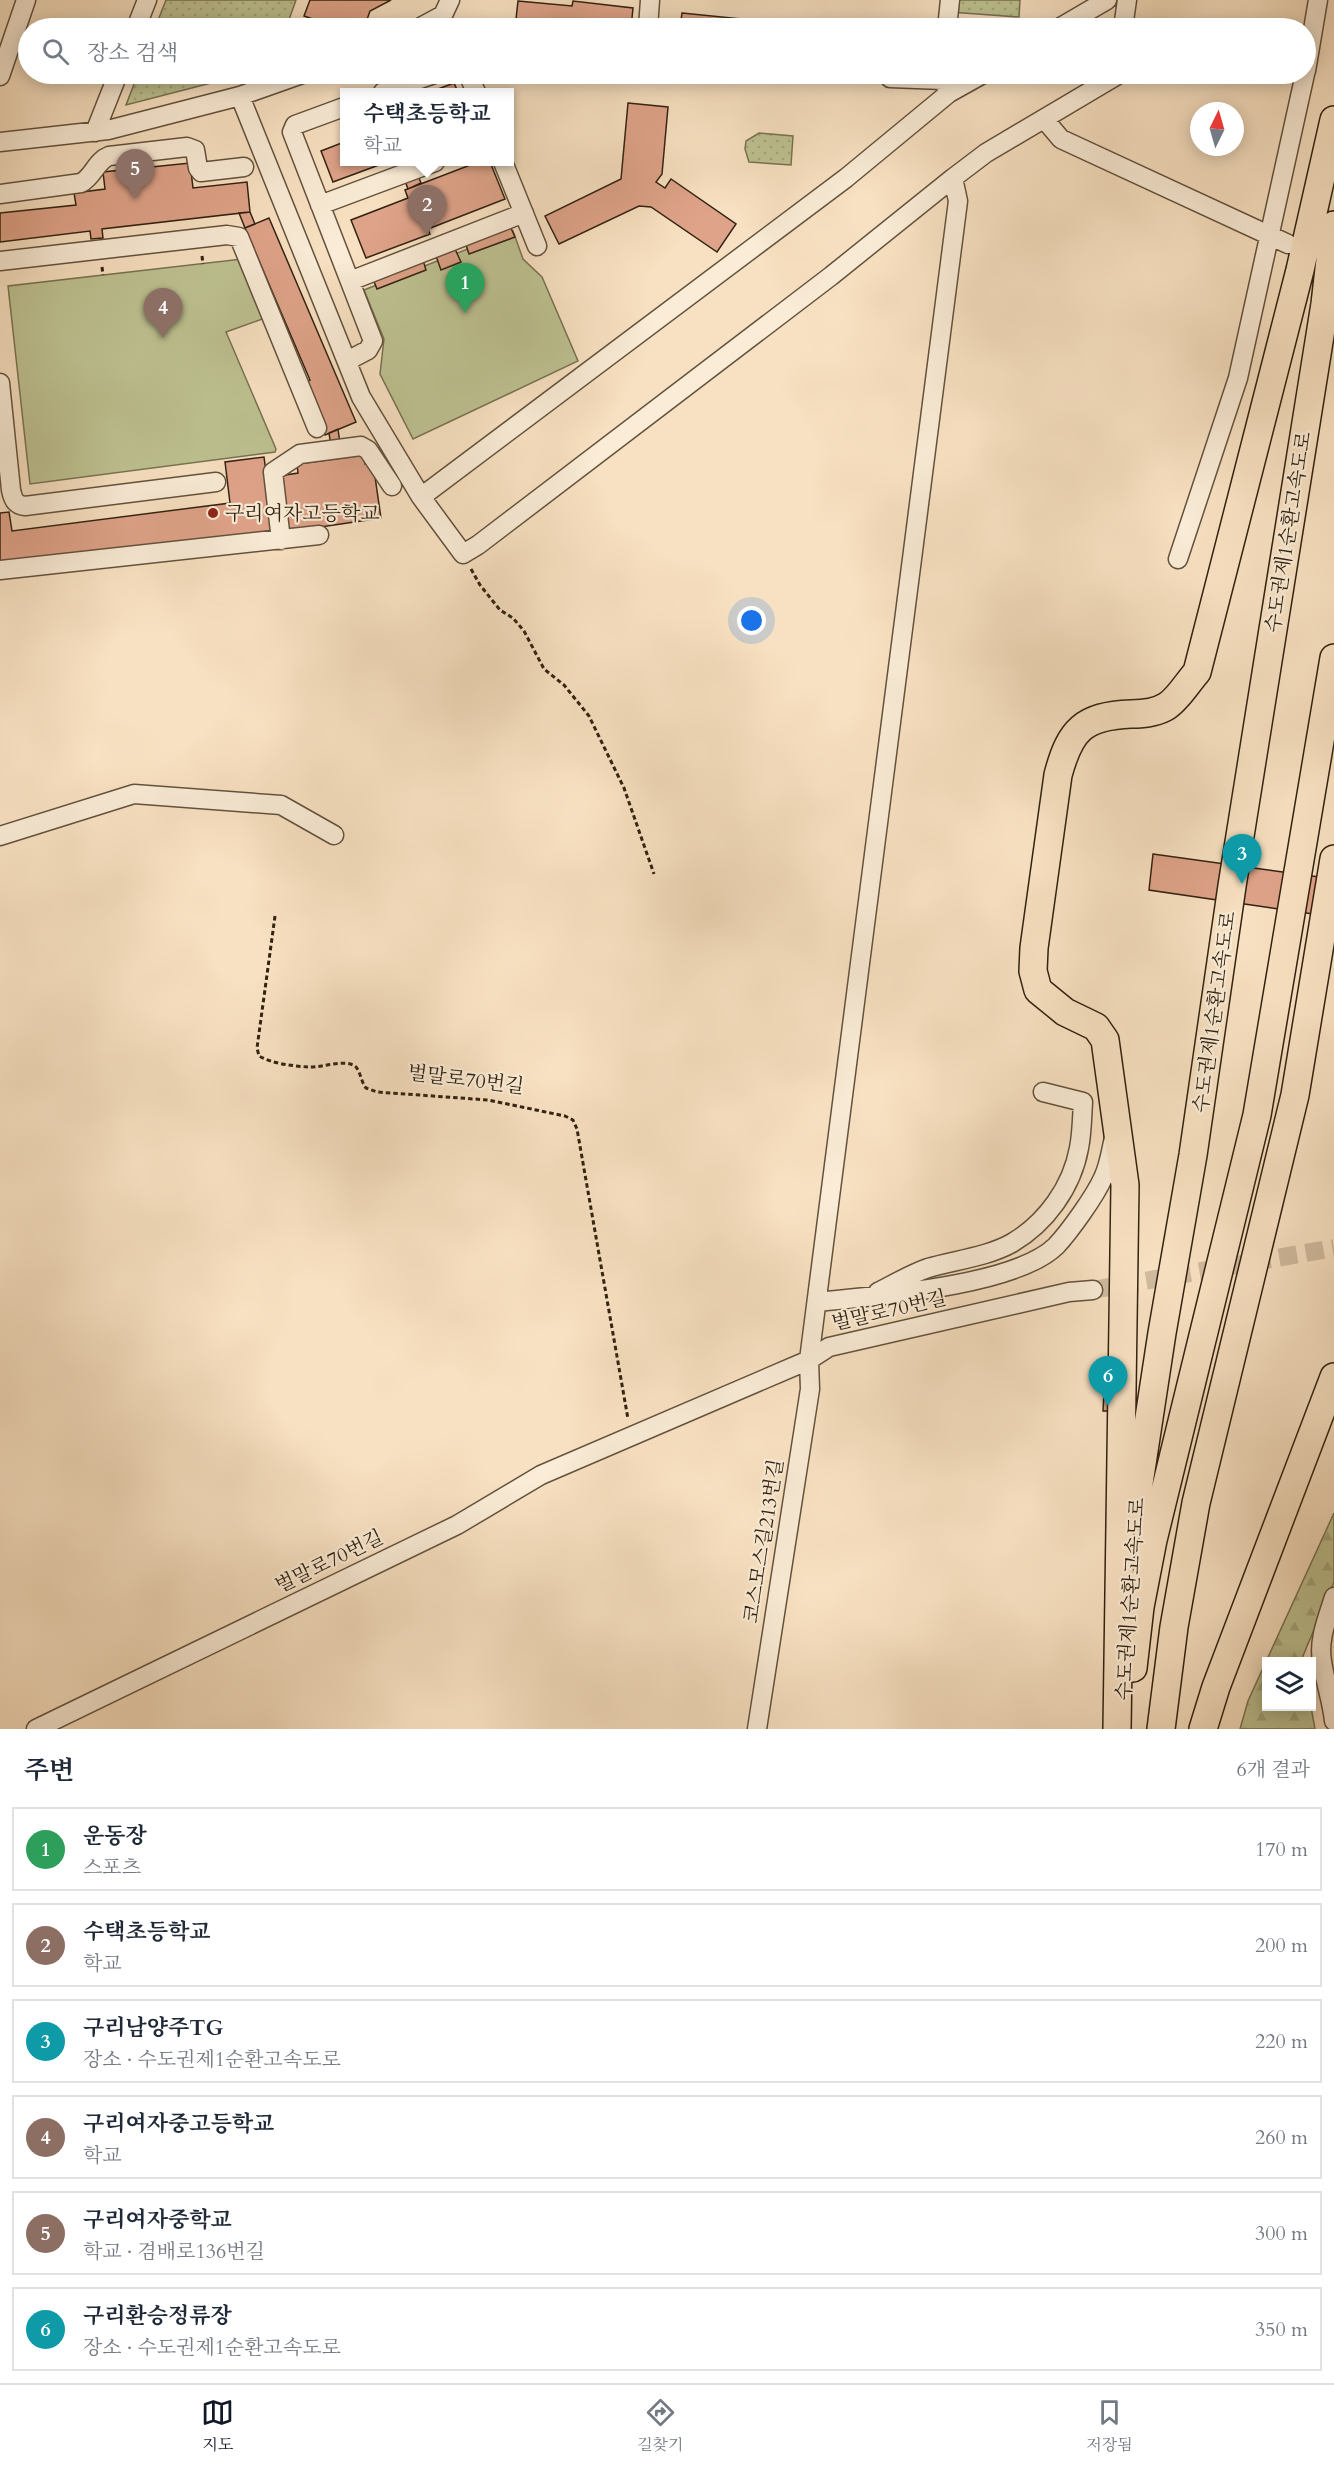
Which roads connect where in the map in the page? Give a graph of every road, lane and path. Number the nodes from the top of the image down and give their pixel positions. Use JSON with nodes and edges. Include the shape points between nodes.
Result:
{"nodes":[{"id":1,"x":26,"y":0,"type":"edge"},
{"id":2,"x":147,"y":0,"type":"edge"},
{"id":3,"x":450,"y":0,"type":"edge"},
{"id":4,"x":650,"y":0,"type":"edge"},
{"id":5,"x":950,"y":0,"type":"edge"},
{"id":6,"x":1107,"y":0,"type":"edge"},
{"id":7,"x":1127,"y":0,"type":"edge"},
{"id":8,"x":1318,"y":0,"type":"edge"},
{"id":9,"x":20,"y":18,"type":"edge"},
{"id":10,"x":140,"y":18,"type":"edge"},
{"id":11,"x":439,"y":18,"type":"edge"},
{"id":12,"x":649,"y":18,"type":"edge"},
{"id":13,"x":948,"y":18,"type":"edge"},
{"id":14,"x":1076,"y":18,"type":"edge"},
{"id":15,"x":1124,"y":18,"type":"edge"},
{"id":16,"x":1315,"y":18,"type":"edge"},
{"id":17,"x":18,"y":23,"type":"edge"},
{"id":18,"x":0,"y":76,"type":"edge"},
{"id":19,"x":114,"y":84,"type":"edge"},
{"id":20,"x":274,"y":84,"type":"edge"},
{"id":21,"x":943,"y":84,"type":"edge"},
{"id":22,"x":1102,"y":84,"type":"edge"},
{"id":23,"x":1302,"y":84,"type":"edge"},
{"id":24,"x":240,"y":96,"type":"junction"},
{"id":25,"x":340,"y":109,"type":"edge"},
{"id":26,"x":1044,"y":118,"type":"junction"},
{"id":27,"x":1334,"y":120,"type":"edge"},
{"id":28,"x":94,"y":132,"type":"junction"},
{"id":29,"x":0,"y":142,"type":"edge"},
{"id":30,"x":424,"y":166,"type":"edge"},
{"id":31,"x":505,"y":166,"type":"edge"},
{"id":32,"x":244,"y":167,"type":"dead end"},
{"id":33,"x":953,"y":178,"type":"junction"},
{"id":34,"x":0,"y":194,"type":"edge"},
{"id":35,"x":320,"y":205,"type":"junction"},
{"id":36,"x":524,"y":213,"type":"junction"},
{"id":37,"x":1334,"y":225,"type":"edge"},
{"id":38,"x":1270,"y":236,"type":"junction"},
{"id":39,"x":1288,"y":244,"type":"dead end"},
{"id":40,"x":537,"y":246,"type":"dead end"},
{"id":41,"x":0,"y":261,"type":"edge"},
{"id":42,"x":350,"y":281,"type":"junction"},
{"id":43,"x":347,"y":361,"type":"junction"},
{"id":44,"x":0,"y":383,"type":"edge"},
{"id":45,"x":2,"y":415,"type":"edge"},
{"id":46,"x":317,"y":428,"type":"dead end"},
{"id":47,"x":216,"y":482,"type":"dead end"},
{"id":48,"x":392,"y":486,"type":"dead end"},
{"id":49,"x":422,"y":497,"type":"junction"},
{"id":50,"x":319,"y":535,"type":"dead end"},
{"id":51,"x":281,"y":540,"type":"junction"},
{"id":52,"x":463,"y":554,"type":"junction"},
{"id":53,"x":1178,"y":559,"type":"dead end"},
{"id":54,"x":0,"y":570,"type":"edge"},
{"id":55,"x":1334,"y":658,"type":"edge"},
{"id":56,"x":334,"y":835,"type":"dead end"},
{"id":57,"x":0,"y":836,"type":"edge"},
{"id":58,"x":1334,"y":859,"type":"edge"},
{"id":59,"x":654,"y":874,"type":"dead end"},
{"id":60,"x":275,"y":916,"type":"dead end"},
{"id":61,"x":1043,"y":1092,"type":"dead end"},
{"id":62,"x":1117,"y":1126,"type":"junction"},
{"id":63,"x":1093,"y":1290,"type":"tunnel mouth"},
{"id":64,"x":869,"y":1297,"type":"junction"},
{"id":65,"x":817,"y":1302,"type":"junction"},
{"id":66,"x":809,"y":1360,"type":"junction"},
{"id":67,"x":1334,"y":1377,"type":"edge"},
{"id":68,"x":640,"y":1434,"type":"junction"},
{"id":69,"x":1334,"y":1597,"type":"edge"},
{"id":70,"x":1334,"y":1721,"type":"edge"},
{"id":71,"x":36,"y":1729,"type":"edge"},
{"id":72,"x":757,"y":1729,"type":"edge"},
{"id":73,"x":1117,"y":1729,"type":"edge"},
{"id":74,"x":1122,"y":1729,"type":"edge"},
{"id":75,"x":1127,"y":1729,"type":"edge"},
{"id":76,"x":1161,"y":1729,"type":"edge"},
{"id":77,"x":1203,"y":1729,"type":"edge"}],
"edges":[{"from":1,"to":9,"type":"street"},
{"from":2,"to":10,"type":"street"},
{"from":3,"to":11,"type":"street"},
{"from":4,"to":12,"type":"street"},
{"from":5,"to":13,"type":"street"},
{"from":6,"to":14,"type":"street"},
{"from":7,"to":15,"type":"street"},
{"from":8,"to":16,"type":"street"},
{"from":17,"to":18,"type":"street"},
{"from":19,"to":28,"type":"street"},
{"from":20,"to":24,"type":"street"},
{"from":21,"to":49,"type":"street","via":[[846,178]]},
{"from":22,"to":26,"type":"street"},
{"from":23,"to":38,"type":"street"},
{"from":24,"to":28,"type":"street"},
{"from":24,"to":43,"type":"street"},
{"from":25,"to":35,"type":"street","via":[[293,128]]},
{"from":26,"to":33,"type":"street"},
{"from":26,"to":38,"type":"street","via":[[1061,139]]},
{"from":27,"to":62,"type":"highway","via":[[1300,270],[1197,672],[1167,706],[1148,714],[1106,715],[1077,730],[1065,750],[1058,775],[1033,971],[1038,990],[1065,1012],[1096,1027],[1106,1040]]},
{"from":28,"to":29,"type":"street"},
{"from":30,"to":35,"type":"street"},
{"from":31,"to":36,"type":"street"},
{"from":32,"to":34,"type":"street","via":[[201,172],[194,148],[176,148],[109,156],[81,183]]},
{"from":33,"to":52,"type":"street","via":[[831,276]]},
{"from":33,"to":65,"type":"street","name":"코스모스길213번길","via":[[958,201]]},
{"from":35,"to":42,"type":"street"},
{"from":36,"to":40,"type":"street"},
{"from":36,"to":42,"type":"street"},
{"from":37,"to":74,"type":"highway","name":"수도권제1순환고속도로","via":[[1193,1155],[1131,1534]]},
{"from":38,"to":39,"type":"street"},
{"from":38,"to":53,"type":"street","via":[[1238,378]]},
{"from":41,"to":46,"type":"street","via":[[227,235],[239,237]]},
{"from":42,"to":43,"type":"street","via":[[373,341],[368,350]]},
{"from":43,"to":49,"type":"street","via":[[361,397]]},
{"from":44,"to":45,"type":"street"},
{"from":45,"to":47,"type":"street","via":[[12,496],[22,506]]},
{"from":48,"to":51,"type":"street","via":[[362,446],[295,456],[273,472]]},
{"from":49,"to":52,"type":"street"},
{"from":50,"to":51,"type":"street"},
{"from":51,"to":54,"type":"street"},
{"from":52,"to":59,"type":"path","via":[[480,585],[524,631],[544,669],[564,685],[589,716],[624,788]]},
{"from":55,"to":75,"type":"highway","name":"수도권제1순환고속도로","via":[[1259,1104],[1153,1540],[1140,1607]]},
{"from":56,"to":57,"type":"street","via":[[281,805],[134,794]]},
{"from":58,"to":76,"type":"highway","name":"수도권제1순환고속도로","via":[[1295,1095],[1196,1503]]},
{"from":60,"to":68,"type":"path","name":"벌말로70번길","via":[[256,1048],[259,1056],[267,1061],[310,1067],[349,1064],[357,1068],[366,1088],[377,1092],[488,1100],[573,1120],[626,1415]]},
{"from":61,"to":64,"type":"street","via":[[1083,1102],[1079,1149],[1069,1180],[1055,1204],[1011,1243],[926,1269]]},
{"from":62,"to":64,"type":"street","via":[[1104,1177],[1055,1247],[1028,1265],[999,1274]]},
{"from":62,"to":73,"type":"highway","via":[[1125,1185]]},
{"from":63,"to":66,"type":"street","name":"벌말로70번길","via":[[1069,1292],[830,1347]]},
{"from":64,"to":65,"type":"street"},
{"from":65,"to":66,"type":"street","name":"코스모스길213번길"},
{"from":66,"to":68,"type":"street","name":"벌말로70번길"},
{"from":66,"to":72,"type":"street","name":"코스모스길213번길","via":[[810,1389]]},
{"from":67,"to":77,"type":"highway"},
{"from":68,"to":71,"type":"street","name":"벌말로70번길","via":[[541,1476],[457,1525]]},
{"from":69,"to":70,"type":"street","via":[[1323,1633],[1321,1659]]}]}
